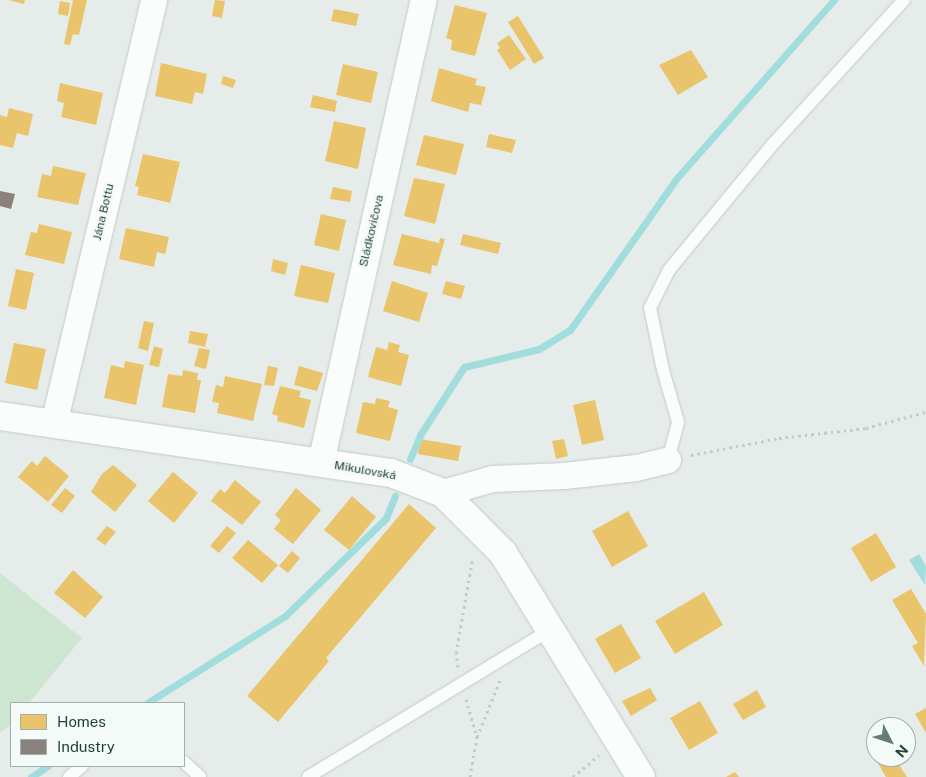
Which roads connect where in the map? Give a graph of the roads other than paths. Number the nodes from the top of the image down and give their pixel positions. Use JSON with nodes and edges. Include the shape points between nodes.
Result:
{"nodes":[{"id":1,"x":154,"y":0,"type":"edge"},
{"id":2,"x":424,"y":0,"type":"edge"},
{"id":3,"x":904,"y":0,"type":"edge"},
{"id":4,"x":0,"y":416,"type":"edge"},
{"id":5,"x":54,"y":424,"type":"junction"},
{"id":6,"x":668,"y":460,"type":"joint"},
{"id":7,"x":321,"y":463,"type":"junction"},
{"id":8,"x":443,"y":493,"type":"junction"},
{"id":9,"x":551,"y":629,"type":"junction"},
{"id":10,"x":185,"y":763,"type":"edge"},
{"id":11,"x":81,"y":767,"type":"edge"},
{"id":12,"x":68,"y":777,"type":"edge"},
{"id":13,"x":200,"y":777,"type":"edge"},
{"id":14,"x":308,"y":777,"type":"edge"},
{"id":15,"x":641,"y":777,"type":"edge"}],
"edges":[{"from":1,"to":5,"type":"street","name":"Jána Bottu"},
{"from":2,"to":7,"type":"street","name":"Sládkovičova"},
{"from":3,"to":6,"type":"lane","via":[[772,145],[669,270],[650,308],[678,422]]},
{"from":4,"to":5,"type":"street","name":"Mikulovská"},
{"from":5,"to":7,"type":"street","name":"Mikulovská"},
{"from":6,"to":8,"type":"street","via":[[637,468],[564,476],[493,479]]},
{"from":7,"to":8,"type":"street","name":"Mikulovská","via":[[391,473]]},
{"from":8,"to":9,"type":"street","name":"Mikulovská","via":[[503,553]]},
{"from":9,"to":14,"type":"lane"},
{"from":9,"to":15,"type":"street","name":"Mikulovská"},
{"from":10,"to":13,"type":"lane"},
{"from":11,"to":12,"type":"lane"}]}
